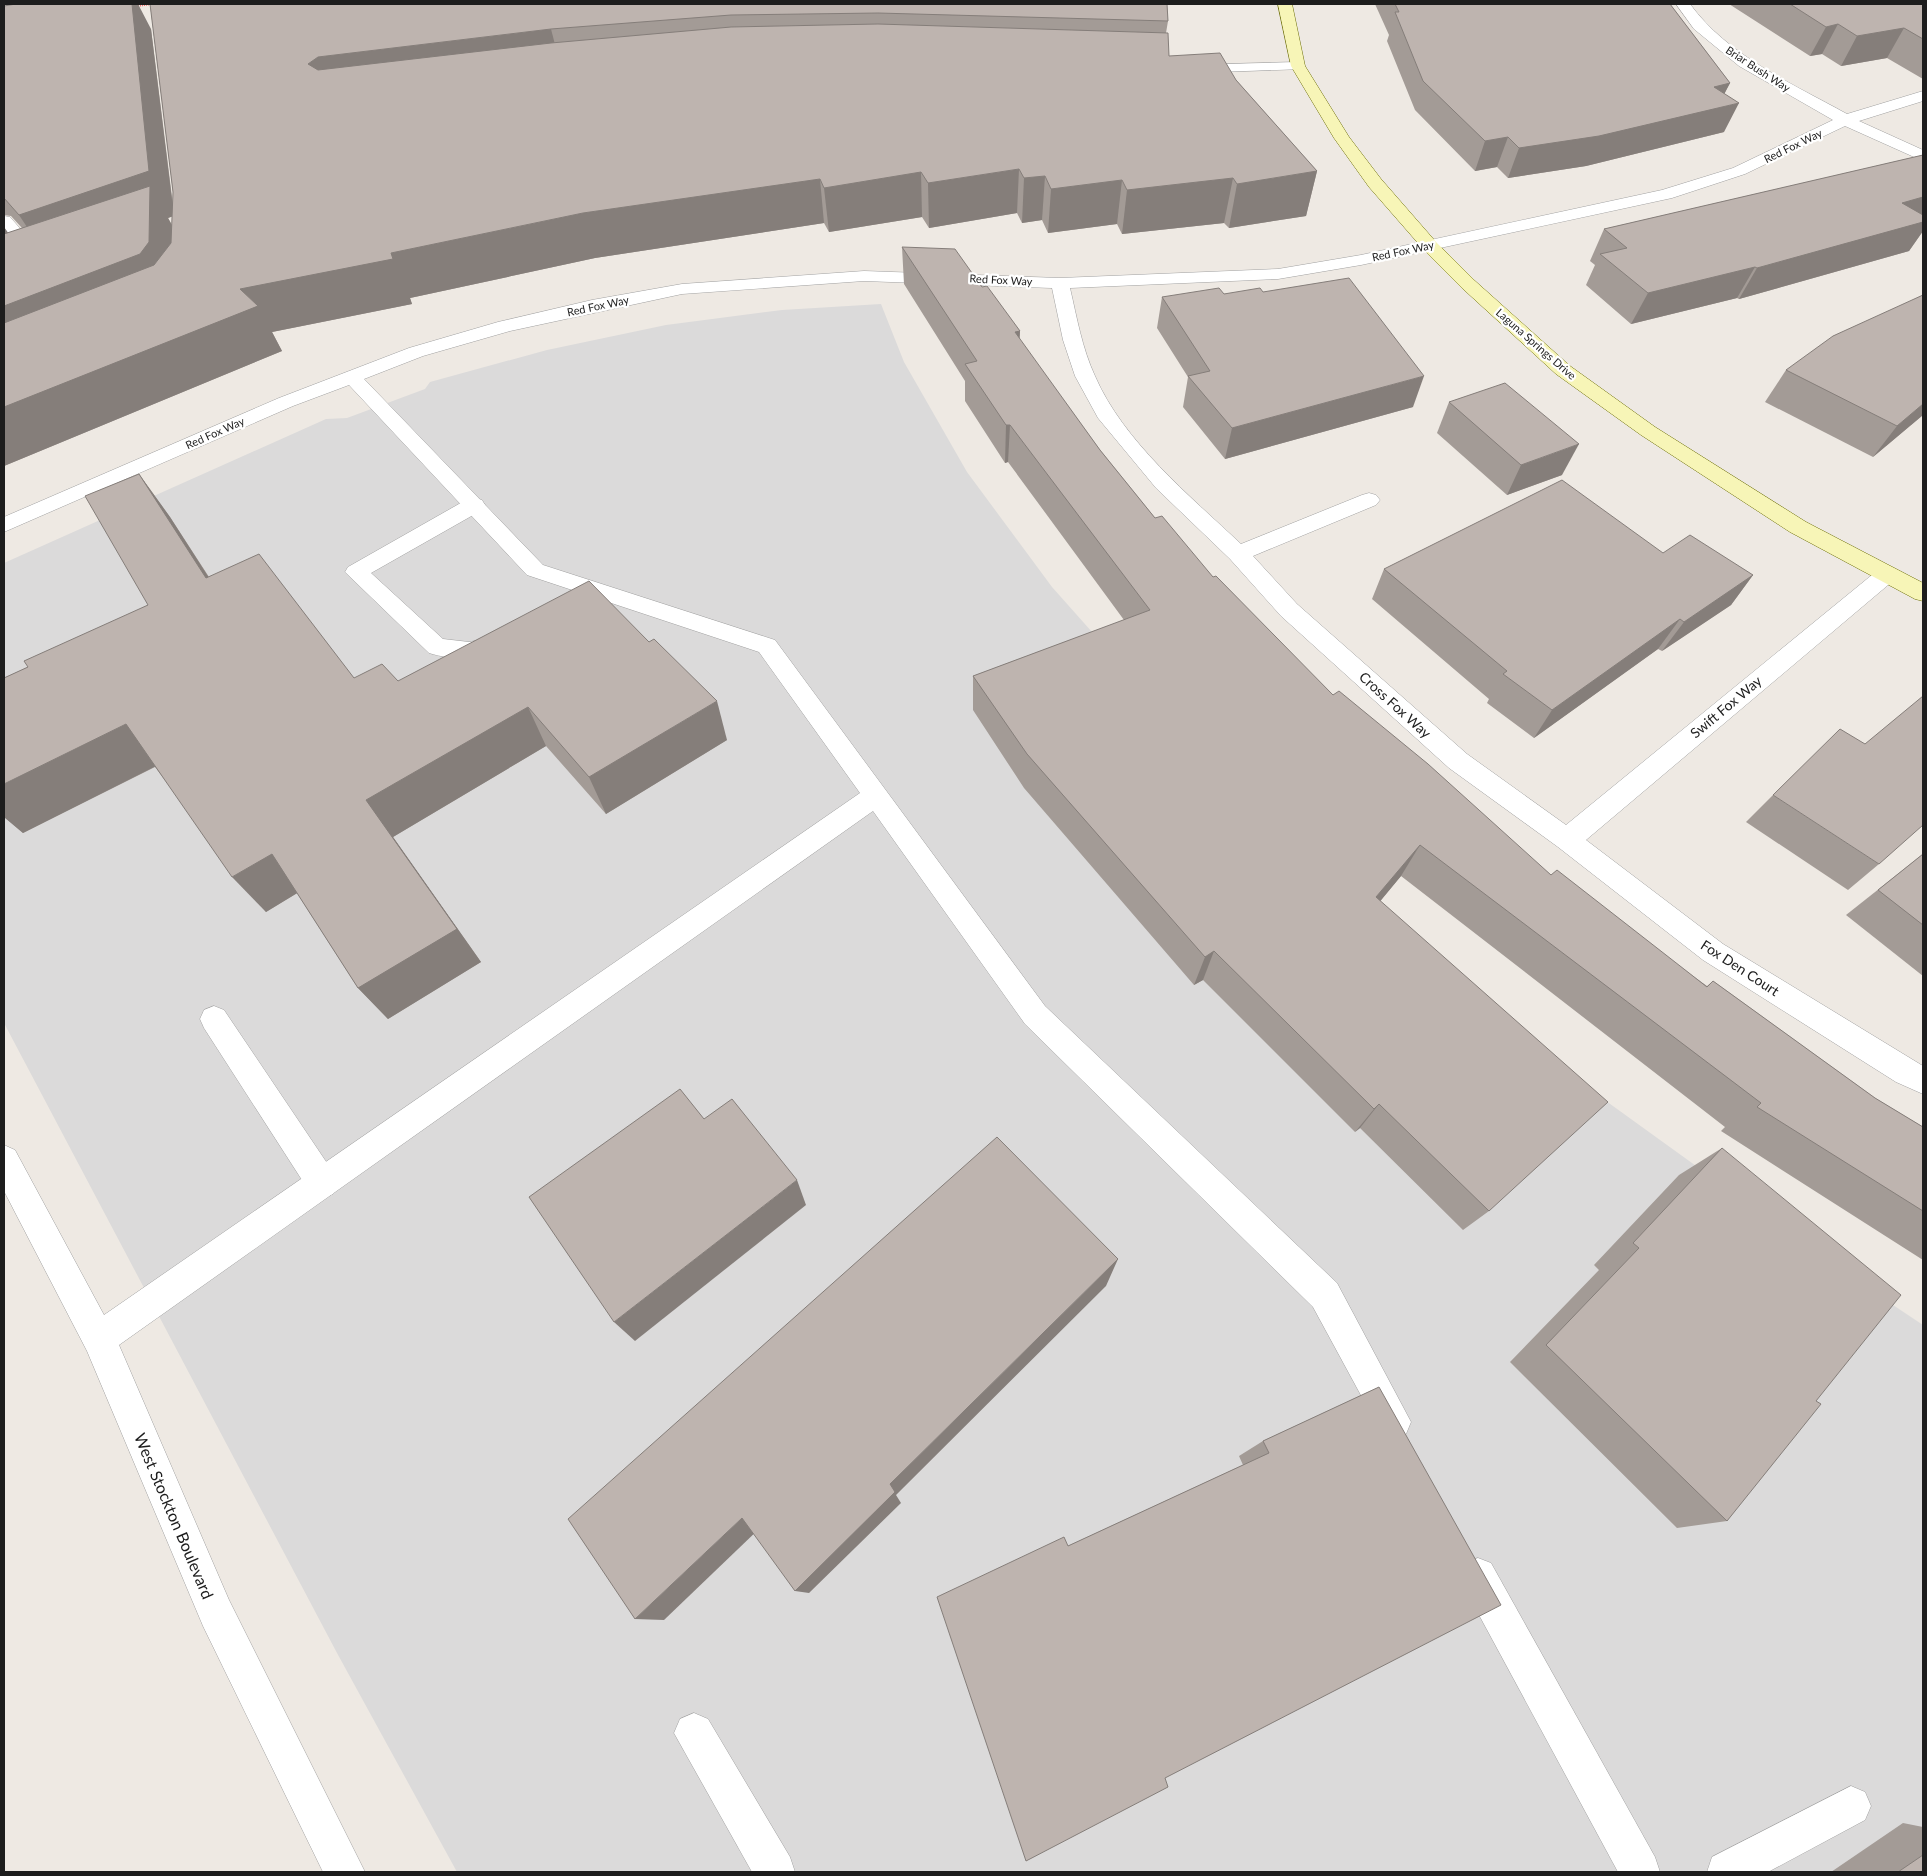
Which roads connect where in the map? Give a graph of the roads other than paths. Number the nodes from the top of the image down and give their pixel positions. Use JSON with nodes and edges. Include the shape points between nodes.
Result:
{"nodes":[{"id":1,"x":1285,"y":4,"type":"edge"},
{"id":2,"x":1682,"y":4,"type":"edge"},
{"id":3,"x":1298,"y":66,"type":"junction"},
{"id":4,"x":1173,"y":70,"type":"edge"},
{"id":5,"x":1923,"y":96,"type":"edge"},
{"id":6,"x":1845,"y":120,"type":"junction"},
{"id":7,"x":1923,"y":156,"type":"edge"},
{"id":8,"x":4,"y":221,"type":"edge"},
{"id":9,"x":1430,"y":246,"type":"junction"},
{"id":10,"x":29,"y":275,"type":"edge"},
{"id":11,"x":1060,"y":283,"type":"junction"},
{"id":12,"x":352,"y":377,"type":"junction"},
{"id":13,"x":1369,"y":500,"type":"dead end"},
{"id":14,"x":474,"y":505,"type":"junction"},
{"id":15,"x":4,"y":525,"type":"edge"},
{"id":16,"x":1238,"y":554,"type":"junction"},
{"id":17,"x":1886,"y":575,"type":"junction"},
{"id":18,"x":596,"y":590,"type":"junction"},
{"id":19,"x":1923,"y":593,"type":"edge"},
{"id":20,"x":571,"y":604,"type":"edge"},
{"id":21,"x":514,"y":638,"type":"edge"},
{"id":22,"x":876,"y":796,"type":"junction"},
{"id":23,"x":1567,"y":840,"type":"junction"},
{"id":24,"x":214,"y":1019,"type":"dead end"},
{"id":25,"x":1923,"y":1080,"type":"edge"},
{"id":26,"x":4,"y":1160,"type":"edge"},
{"id":27,"x":322,"y":1183,"type":"junction"},
{"id":28,"x":99,"y":1339,"type":"junction"},
{"id":29,"x":1406,"y":1444,"type":"edge"},
{"id":30,"x":1463,"y":1549,"type":"edge"},
{"id":31,"x":694,"y":1733,"type":"dead end"},
{"id":32,"x":1851,"y":1806,"type":"dead end"},
{"id":33,"x":344,"y":1872,"type":"edge"},
{"id":34,"x":776,"y":1872,"type":"edge"},
{"id":35,"x":1640,"y":1872,"type":"edge"},
{"id":36,"x":1727,"y":1872,"type":"edge"}],
"edges":[{"from":1,"to":3,"type":"street","name":"Laguna Springs Drive"},
{"from":2,"to":6,"type":"street","name":"Briar Bush Way","via":[[1699,26],[1744,63]]},
{"from":3,"to":4,"type":"street"},
{"from":3,"to":9,"type":"street","name":"Laguna Springs Drive","via":[[1342,138],[1375,183]]},
{"from":5,"to":6,"type":"street","name":"Red Fox Way"},
{"from":6,"to":7,"type":"street","name":"Briar Bush Way"},
{"from":6,"to":9,"type":"street","name":"Red Fox Way","via":[[1772,157],[1703,184]]},
{"from":8,"to":10,"type":"street","via":[[50,267]]},
{"from":9,"to":11,"type":"street","name":"Red Fox Way","via":[[1278,274]]},
{"from":9,"to":17,"type":"street","name":"Laguna Springs Drive","via":[[1578,381],[1648,431],[1798,527]]},
{"from":11,"to":12,"type":"street","name":"Red Fox Way","via":[[864,276],[682,289],[505,326],[416,352]]},
{"from":11,"to":16,"type":"street","name":"Cross Fox Way","via":[[1072,340],[1085,376],[1106,414],[1162,483]]},
{"from":12,"to":14,"type":"street"},
{"from":12,"to":15,"type":"street","name":"Red Fox Way","via":[[286,402]]},
{"from":13,"to":16,"type":"street"},
{"from":14,"to":18,"type":"street","via":[[535,570]]},
{"from":14,"to":21,"type":"street","via":[[356,572],[437,647],[469,650],[505,643]]},
{"from":16,"to":23,"type":"street","name":"Cross Fox Way","via":[[1289,610],[1458,761]]},
{"from":17,"to":19,"type":"street","name":"Laguna Springs Drive"},
{"from":17,"to":23,"type":"street","name":"Swift Fox Way"},
{"from":18,"to":20,"type":"street"},
{"from":18,"to":22,"type":"street","via":[[767,646]]},
{"from":22,"to":27,"type":"street"},
{"from":22,"to":29,"type":"street","via":[[1036,1015],[1325,1295]]},
{"from":23,"to":25,"type":"street","name":"Fox Den Court","via":[[1714,952]]},
{"from":24,"to":27,"type":"street"},
{"from":26,"to":28,"type":"street","name":"West Stockton Boulevard"},
{"from":27,"to":28,"type":"street"},
{"from":28,"to":33,"type":"street","name":"West Stockton Boulevard","via":[[216,1613]]},
{"from":30,"to":35,"type":"street"},
{"from":31,"to":34,"type":"street"},
{"from":32,"to":36,"type":"street"}]}
